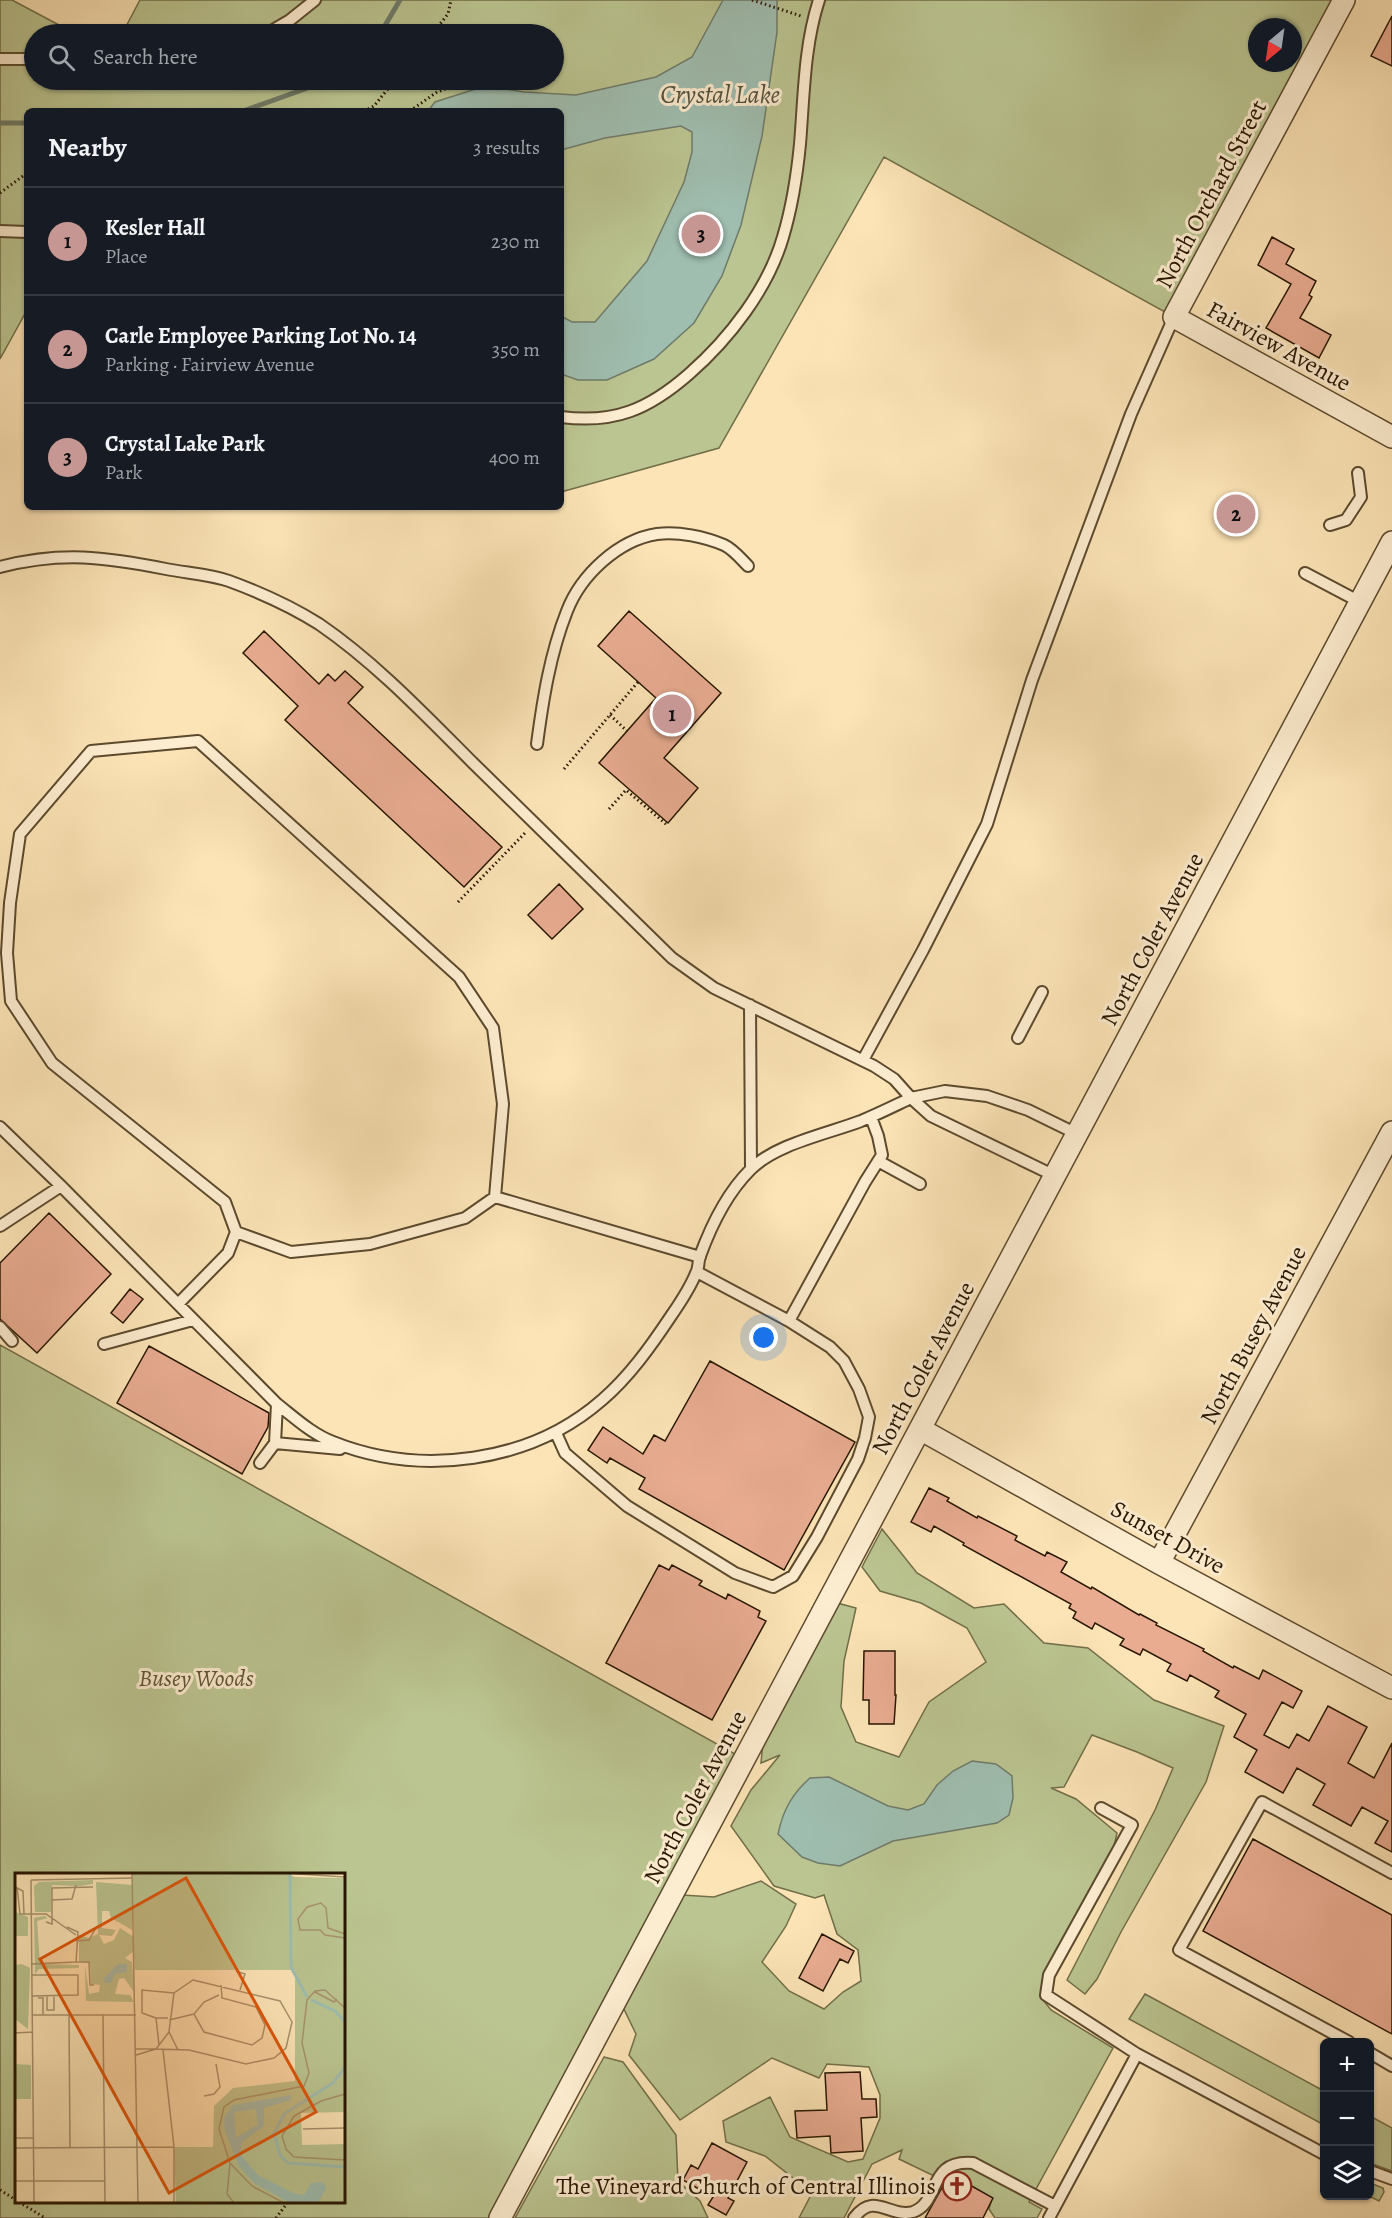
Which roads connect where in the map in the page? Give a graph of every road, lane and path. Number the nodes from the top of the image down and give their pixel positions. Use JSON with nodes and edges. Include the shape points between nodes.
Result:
{"nodes":[{"id":1,"x":315,"y":0,"type":"edge"},
{"id":2,"x":451,"y":0,"type":"edge"},
{"id":3,"x":752,"y":0,"type":"edge"},
{"id":4,"x":819,"y":0,"type":"edge"},
{"id":5,"x":1344,"y":0,"type":"edge"},
{"id":6,"x":792,"y":12,"type":"dead end"},
{"id":7,"x":284,"y":24,"type":"edge"},
{"id":8,"x":440,"y":24,"type":"edge"},
{"id":9,"x":0,"y":59,"type":"edge"},
{"id":10,"x":24,"y":59,"type":"edge"},
{"id":11,"x":387,"y":90,"type":"edge"},
{"id":12,"x":443,"y":90,"type":"edge"},
{"id":13,"x":370,"y":108,"type":"edge"},
{"id":14,"x":414,"y":108,"type":"edge"},
{"id":15,"x":24,"y":175,"type":"edge"},
{"id":16,"x":0,"y":193,"type":"edge"},
{"id":17,"x":0,"y":231,"type":"edge"},
{"id":18,"x":24,"y":232,"type":"edge"},
{"id":19,"x":1174,"y":317,"type":"junction"},
{"id":20,"x":564,"y":417,"type":"edge"},
{"id":21,"x":1392,"y":436,"type":"edge"},
{"id":22,"x":1358,"y":473,"type":"dead end"},
{"id":23,"x":1330,"y":525,"type":"dead end"},
{"id":24,"x":1392,"y":542,"type":"edge"},
{"id":25,"x":748,"y":566,"type":"dead end"},
{"id":26,"x":0,"y":567,"type":"edge"},
{"id":27,"x":1305,"y":573,"type":"dead end"},
{"id":28,"x":1360,"y":602,"type":"junction"},
{"id":29,"x":638,"y":682,"type":"dead end"},
{"id":30,"x":610,"y":714,"type":"junction"},
{"id":31,"x":627,"y":731,"type":"dead end"},
{"id":32,"x":537,"y":744,"type":"dead end"},
{"id":33,"x":564,"y":768,"type":"dead end"},
{"id":34,"x":609,"y":809,"type":"dead end"},
{"id":35,"x":535,"y":823,"type":"junction"},
{"id":36,"x":666,"y":824,"type":"dead end"},
{"id":37,"x":458,"y":902,"type":"dead end"},
{"id":38,"x":1041,"y":992,"type":"dead end"},
{"id":39,"x":750,"y":1005,"type":"junction"},
{"id":40,"x":1018,"y":1038,"type":"dead end"},
{"id":41,"x":863,"y":1060,"type":"junction"},
{"id":42,"x":911,"y":1098,"type":"junction"},
{"id":43,"x":871,"y":1117,"type":"junction"},
{"id":44,"x":0,"y":1127,"type":"edge"},
{"id":45,"x":1392,"y":1132,"type":"edge"},
{"id":46,"x":1077,"y":1134,"type":"junction"},
{"id":47,"x":878,"y":1161,"type":"junction"},
{"id":48,"x":751,"y":1168,"type":"junction"},
{"id":49,"x":1055,"y":1176,"type":"junction"},
{"id":50,"x":920,"y":1184,"type":"dead end"},
{"id":51,"x":62,"y":1186,"type":"junction"},
{"id":52,"x":495,"y":1197,"type":"junction"},
{"id":53,"x":0,"y":1226,"type":"edge"},
{"id":54,"x":236,"y":1232,"type":"junction"},
{"id":55,"x":700,"y":1257,"type":"junction"},
{"id":56,"x":697,"y":1272,"type":"junction"},
{"id":57,"x":178,"y":1304,"type":"junction"},
{"id":58,"x":194,"y":1320,"type":"junction"},
{"id":59,"x":789,"y":1321,"type":"junction"},
{"id":60,"x":0,"y":1327,"type":"edge"},
{"id":61,"x":12,"y":1341,"type":"dead end"},
{"id":62,"x":104,"y":1344,"type":"dead end"},
{"id":63,"x":277,"y":1404,"type":"junction"},
{"id":64,"x":920,"y":1429,"type":"junction"},
{"id":65,"x":556,"y":1433,"type":"junction"},
{"id":66,"x":275,"y":1443,"type":"junction"},
{"id":67,"x":364,"y":1451,"type":"junction"},
{"id":68,"x":260,"y":1463,"type":"dead end"},
{"id":69,"x":1159,"y":1563,"type":"junction"},
{"id":70,"x":1392,"y":1688,"type":"edge"},
{"id":71,"x":1101,"y":1808,"type":"dead end"},
{"id":72,"x":1392,"y":1873,"type":"edge"},
{"id":73,"x":1340,"y":2038,"type":"edge"},
{"id":74,"x":1137,"y":2054,"type":"junction"},
{"id":75,"x":1374,"y":2056,"type":"edge"},
{"id":76,"x":1392,"y":2066,"type":"edge"},
{"id":77,"x":1320,"y":2152,"type":"edge"},
{"id":78,"x":1374,"y":2172,"type":"edge"},
{"id":79,"x":1392,"y":2179,"type":"edge"},
{"id":80,"x":0,"y":2190,"type":"edge"},
{"id":81,"x":15,"y":2199,"type":"edge"},
{"id":82,"x":21,"y":2203,"type":"edge"},
{"id":83,"x":287,"y":2203,"type":"edge"},
{"id":84,"x":1055,"y":2206,"type":"junction"},
{"id":85,"x":45,"y":2218,"type":"edge"},
{"id":86,"x":276,"y":2218,"type":"edge"},
{"id":87,"x":500,"y":2218,"type":"edge"},
{"id":88,"x":854,"y":2218,"type":"edge"},
{"id":89,"x":1049,"y":2218,"type":"edge"}],
"edges":[{"from":1,"to":7,"type":"lane"},
{"from":2,"to":8,"type":"path","via":[[448,14]]},
{"from":3,"to":6,"type":"path"},
{"from":4,"to":20,"type":"lane","via":[[809,49],[790,210],[773,265],[758,292],[703,362],[646,406],[607,418]]},
{"from":5,"to":19,"type":"street","name":"North Orchard Street"},
{"from":9,"to":10,"type":"lane"},
{"from":11,"to":13,"type":"path"},
{"from":12,"to":14,"type":"path"},
{"from":15,"to":16,"type":"path"},
{"from":17,"to":18,"type":"lane"},
{"from":19,"to":21,"type":"street","name":"Fairview Avenue"},
{"from":19,"to":41,"type":"lane","via":[[1131,414],[1032,680],[987,824]]},
{"from":22,"to":23,"type":"lane","via":[[1361,497],[1346,520]]},
{"from":24,"to":28,"type":"street","name":"North Coler Avenue"},
{"from":25,"to":32,"type":"lane","via":[[726,545],[669,533],[639,539],[601,563],[583,582],[567,610],[546,679]]},
{"from":26,"to":35,"type":"lane","via":[[52,557],[93,556],[227,581],[278,603],[317,623],[357,653]]},
{"from":27,"to":28,"type":"lane"},
{"from":28,"to":46,"type":"street","name":"North Coler Avenue"},
{"from":29,"to":30,"type":"path"},
{"from":30,"to":31,"type":"path"},
{"from":30,"to":33,"type":"path"},
{"from":34,"to":36,"type":"path","via":[[626,790]]},
{"from":35,"to":37,"type":"path"},
{"from":35,"to":39,"type":"lane","via":[[672,958],[714,988]]},
{"from":38,"to":40,"type":"lane"},
{"from":39,"to":41,"type":"lane"},
{"from":39,"to":48,"type":"lane"},
{"from":41,"to":42,"type":"lane","via":[[894,1079]]},
{"from":42,"to":43,"type":"lane"},
{"from":42,"to":46,"type":"lane","via":[[945,1091],[987,1096],[1028,1110]]},
{"from":42,"to":49,"type":"lane","via":[[931,1116]]},
{"from":43,"to":47,"type":"lane","via":[[882,1155]]},
{"from":43,"to":48,"type":"lane","via":[[783,1149]]},
{"from":44,"to":51,"type":"lane"},
{"from":45,"to":69,"type":"street","name":"North Busey Avenue"},
{"from":46,"to":49,"type":"street","name":"North Coler Avenue"},
{"from":47,"to":50,"type":"lane"},
{"from":47,"to":59,"type":"lane"},
{"from":48,"to":55,"type":"lane","via":[[721,1211]]},
{"from":49,"to":64,"type":"street","name":"North Coler Avenue"},
{"from":51,"to":53,"type":"lane"},
{"from":51,"to":57,"type":"lane"},
{"from":52,"to":54,"type":"lane","via":[[465,1218],[370,1244],[291,1252]]},
{"from":52,"to":54,"type":"lane","via":[[503,1104],[493,1028],[459,976],[198,741],[91,752],[20,834],[7,953],[11,1001],[52,1063],[225,1202]]},
{"from":52,"to":55,"type":"lane"},
{"from":54,"to":57,"type":"lane","via":[[228,1253]]},
{"from":55,"to":56,"type":"lane"},
{"from":56,"to":59,"type":"lane"},
{"from":56,"to":65,"type":"lane","via":[[672,1315],[623,1380]]},
{"from":57,"to":58,"type":"lane"},
{"from":58,"to":62,"type":"lane"},
{"from":58,"to":63,"type":"lane"},
{"from":59,"to":65,"type":"lane","via":[[844,1360],[860,1389],[869,1417],[858,1459],[817,1537],[793,1576],[773,1587],[735,1573],[627,1506],[565,1453]]},
{"from":60,"to":61,"type":"lane"},
{"from":63,"to":66,"type":"lane"},
{"from":63,"to":67,"type":"lane","via":[[333,1442]]},
{"from":64,"to":69,"type":"street","name":"Sunset Drive"},
{"from":64,"to":87,"type":"street","name":"North Coler Avenue"},
{"from":65,"to":67,"type":"lane","via":[[465,1460],[397,1458]]},
{"from":66,"to":67,"type":"lane"},
{"from":66,"to":68,"type":"lane"},
{"from":69,"to":70,"type":"street","name":"Sunset Drive"},
{"from":71,"to":74,"type":"lane","via":[[1132,1826],[1049,1975],[1046,1995]]},
{"from":72,"to":73,"type":"lane","via":[[1262,1802],[1179,1950]]},
{"from":74,"to":77,"type":"lane"},
{"from":74,"to":84,"type":"lane"},
{"from":75,"to":76,"type":"lane"},
{"from":78,"to":79,"type":"lane"},
{"from":80,"to":81,"type":"path"},
{"from":82,"to":85,"type":"path"},
{"from":83,"to":86,"type":"path"},
{"from":84,"to":88,"type":"lane","via":[[973,2163],[959,2162],[945,2169],[926,2202],[914,2211],[900,2213],[873,2205]]},
{"from":84,"to":89,"type":"lane"}]}
